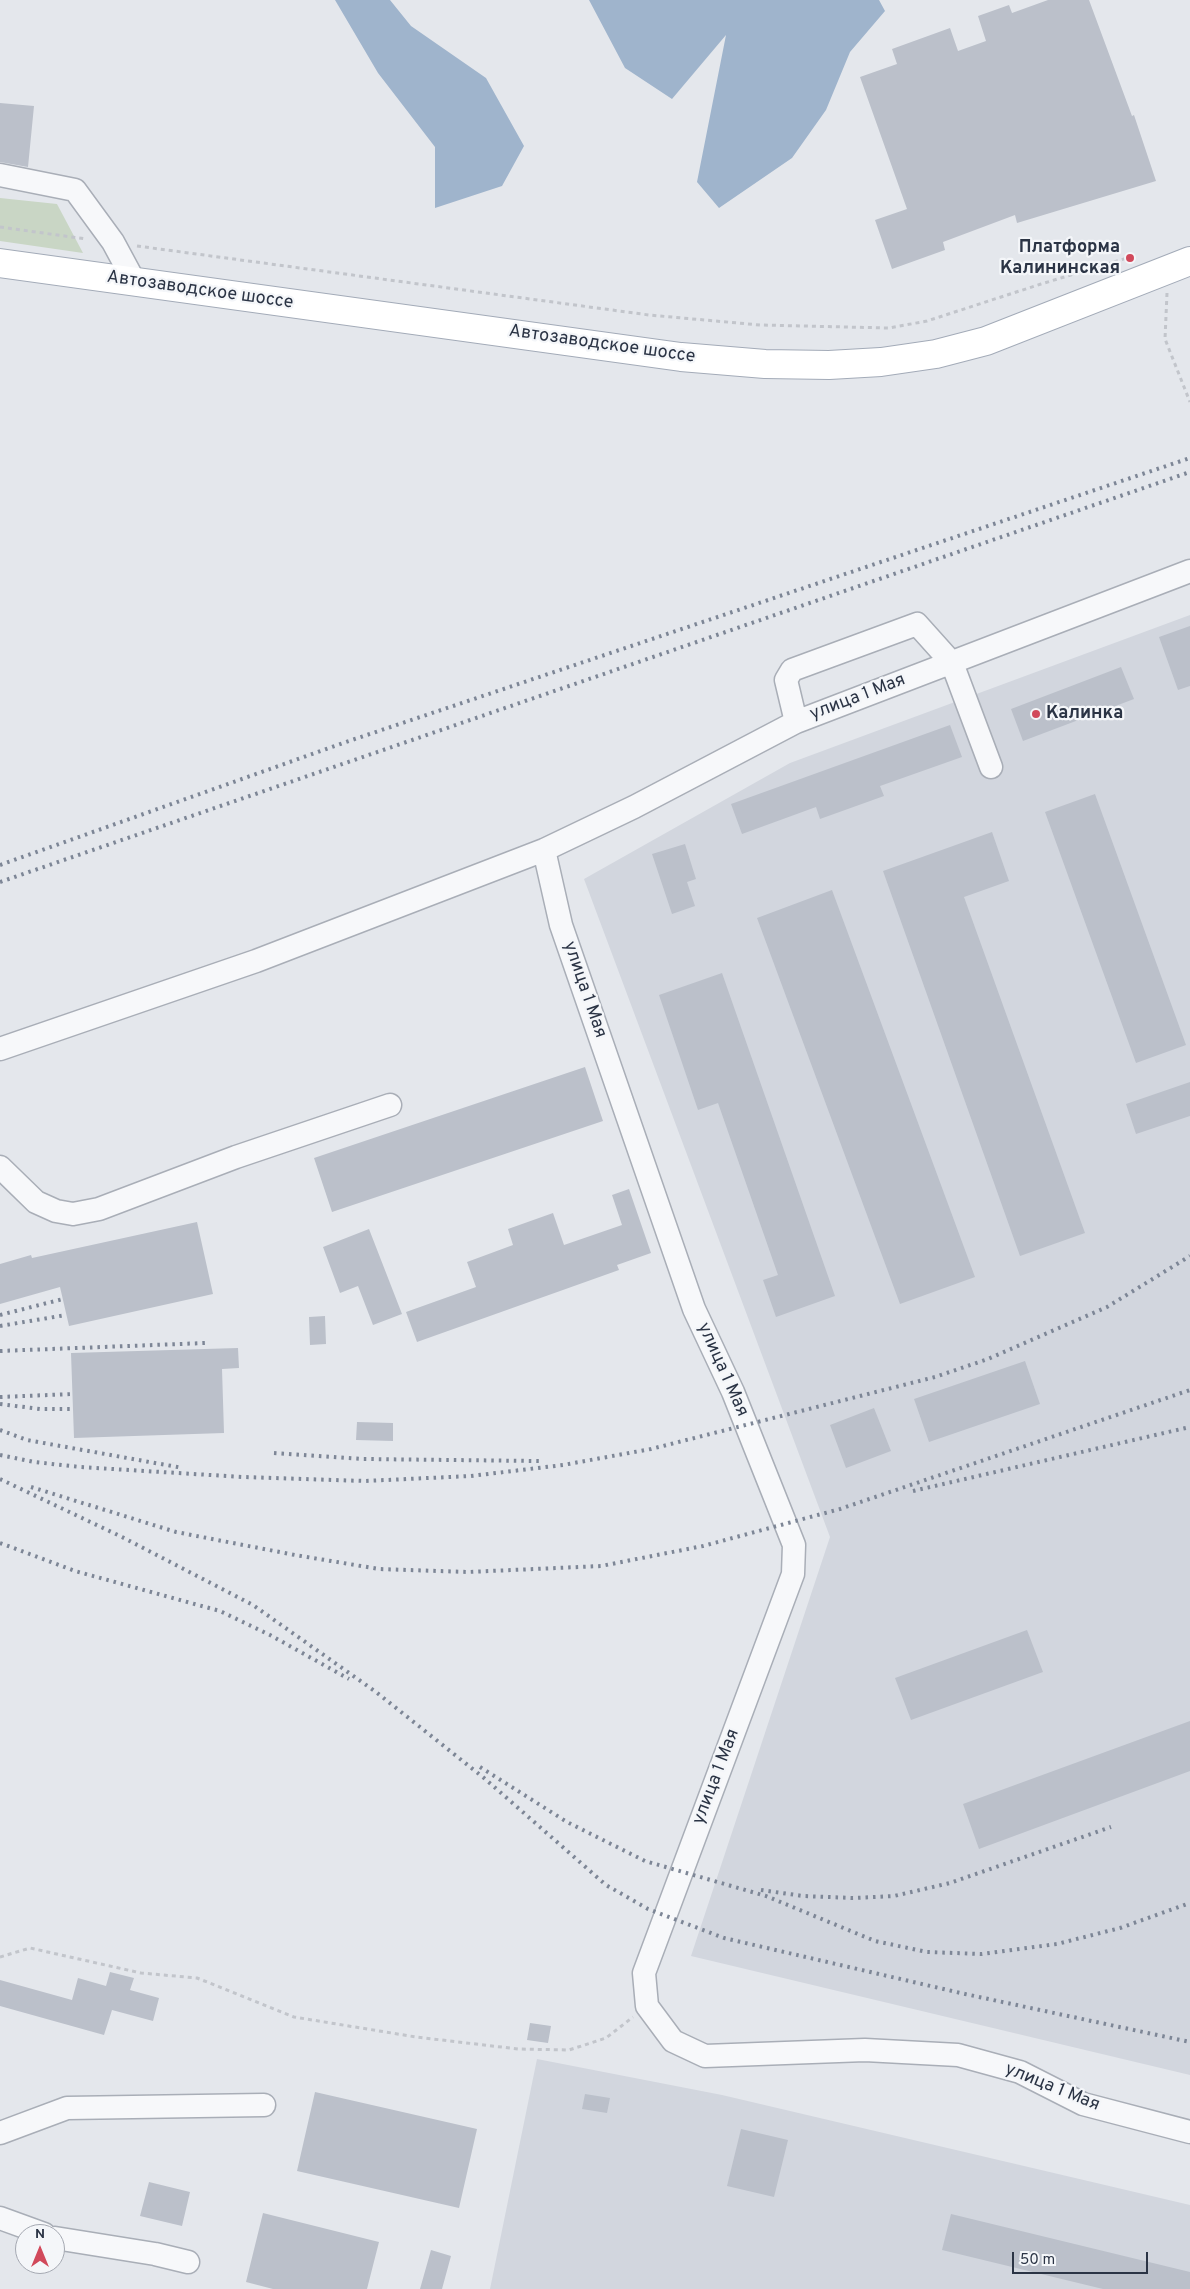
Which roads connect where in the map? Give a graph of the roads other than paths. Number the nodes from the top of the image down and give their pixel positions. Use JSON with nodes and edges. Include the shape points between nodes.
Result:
{"nodes":[{"id":1,"x":0,"y":175,"type":"edge"},
{"id":2,"x":1190,"y":261,"type":"edge"},
{"id":3,"x":0,"y":264,"type":"edge"},
{"id":4,"x":134,"y":281,"type":"junction"},
{"id":5,"x":1190,"y":571,"type":"edge"},
{"id":6,"x":952,"y":663,"type":"junction"},
{"id":7,"x":796,"y":722,"type":"junction"},
{"id":8,"x":991,"y":767,"type":"dead end"},
{"id":9,"x":544,"y":850,"type":"junction"},
{"id":10,"x":0,"y":1049,"type":"edge"},
{"id":11,"x":390,"y":1105,"type":"dead end"},
{"id":12,"x":0,"y":1167,"type":"edge"},
{"id":13,"x":264,"y":2105,"type":"dead end"},
{"id":14,"x":1190,"y":2132,"type":"edge"},
{"id":15,"x":0,"y":2133,"type":"edge"},
{"id":16,"x":0,"y":2218,"type":"edge"},
{"id":17,"x":16,"y":2224,"type":"edge"},
{"id":18,"x":65,"y":2240,"type":"edge"},
{"id":19,"x":188,"y":2262,"type":"dead end"}],
"edges":[{"from":1,"to":4,"type":"street","via":[[75,190],[113,242]]},
{"from":2,"to":4,"type":"main road","name":"Автозаводское шоссе","via":[[986,341],[899,360],[829,366],[681,357]]},
{"from":3,"to":4,"type":"main road","name":"Автозаводское шоссе"},
{"from":5,"to":6,"type":"street","name":"улица 1 Мая"},
{"from":6,"to":7,"type":"street","name":"улица 1 Мая"},
{"from":6,"to":7,"type":"street","via":[[918,624],[792,670],[786,680]]},
{"from":6,"to":8,"type":"street"},
{"from":7,"to":9,"type":"street","name":"улица 1 Мая"},
{"from":9,"to":10,"type":"street","via":[[256,961]]},
{"from":9,"to":14,"type":"street","name":"улица 1 Мая","via":[[561,924],[694,1309],[733,1392],[794,1545],[794,1574],[644,1973],[647,2006],[673,2041],[705,2056],[865,2050],[958,2055],[1020,2072],[1083,2104]]},
{"from":11,"to":12,"type":"street","via":[[236,1157],[99,1209],[73,1214],[56,1212],[36,1202]]},
{"from":13,"to":15,"type":"street","via":[[67,2108]]},
{"from":16,"to":17,"type":"street"},
{"from":18,"to":19,"type":"street"}]}
